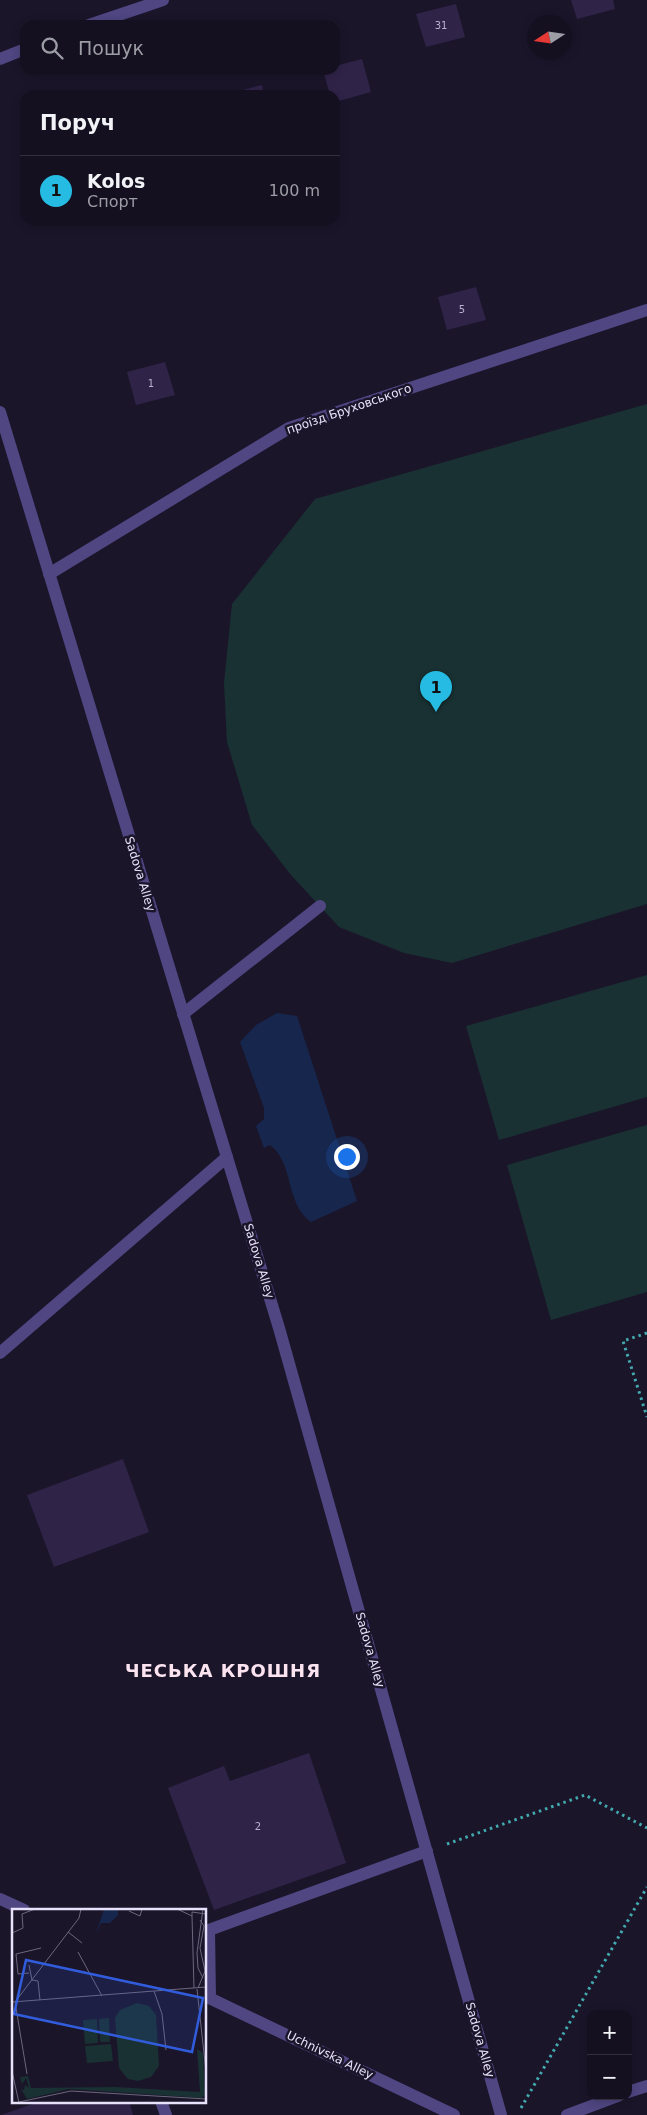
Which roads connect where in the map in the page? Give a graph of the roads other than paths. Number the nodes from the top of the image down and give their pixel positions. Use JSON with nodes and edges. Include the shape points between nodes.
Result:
{"nodes":[{"id":1,"x":163,"y":0,"type":"edge"},
{"id":2,"x":104,"y":20,"type":"edge"},
{"id":3,"x":20,"y":51,"type":"edge"},
{"id":4,"x":0,"y":58,"type":"edge"},
{"id":5,"x":647,"y":310,"type":"edge"},
{"id":6,"x":0,"y":412,"type":"edge"},
{"id":7,"x":50,"y":574,"type":"junction"},
{"id":8,"x":320,"y":906,"type":"dead end"},
{"id":9,"x":183,"y":1014,"type":"junction"},
{"id":10,"x":227,"y":1157,"type":"junction"},
{"id":11,"x":0,"y":1353,"type":"edge"},
{"id":12,"x":427,"y":1851,"type":"junction"},
{"id":13,"x":0,"y":1899,"type":"edge"},
{"id":14,"x":22,"y":1909,"type":"edge"},
{"id":15,"x":207,"y":1998,"type":"edge"},
{"id":16,"x":647,"y":2086,"type":"edge"},
{"id":17,"x":632,"y":2091,"type":"edge"},
{"id":18,"x":607,"y":2100,"type":"edge"},
{"id":19,"x":161,"y":2102,"type":"edge"},
{"id":20,"x":166,"y":2115,"type":"edge"},
{"id":21,"x":454,"y":2115,"type":"edge"},
{"id":22,"x":501,"y":2115,"type":"edge"},
{"id":23,"x":567,"y":2115,"type":"edge"}],
"edges":[{"from":1,"to":2,"type":"street"},
{"from":3,"to":4,"type":"street"},
{"from":5,"to":7,"type":"street","name":"проїзд Бруховського","via":[[289,428]]},
{"from":6,"to":7,"type":"street","name":"Sadova Alley"},
{"from":7,"to":9,"type":"street","name":"Sadova Alley"},
{"from":8,"to":9,"type":"street"},
{"from":9,"to":10,"type":"street","name":"Sadova Alley"},
{"from":10,"to":11,"type":"street"},
{"from":10,"to":12,"type":"street","name":"Sadova Alley","via":[[279,1328]]},
{"from":12,"to":15,"type":"street","via":[[209,1930]]},
{"from":12,"to":22,"type":"street","name":"Sadova Alley"},
{"from":13,"to":14,"type":"street"},
{"from":15,"to":21,"type":"street","name":"Uchnivska Alley"},
{"from":16,"to":17,"type":"street"},
{"from":18,"to":23,"type":"street"},
{"from":19,"to":20,"type":"street"}]}
